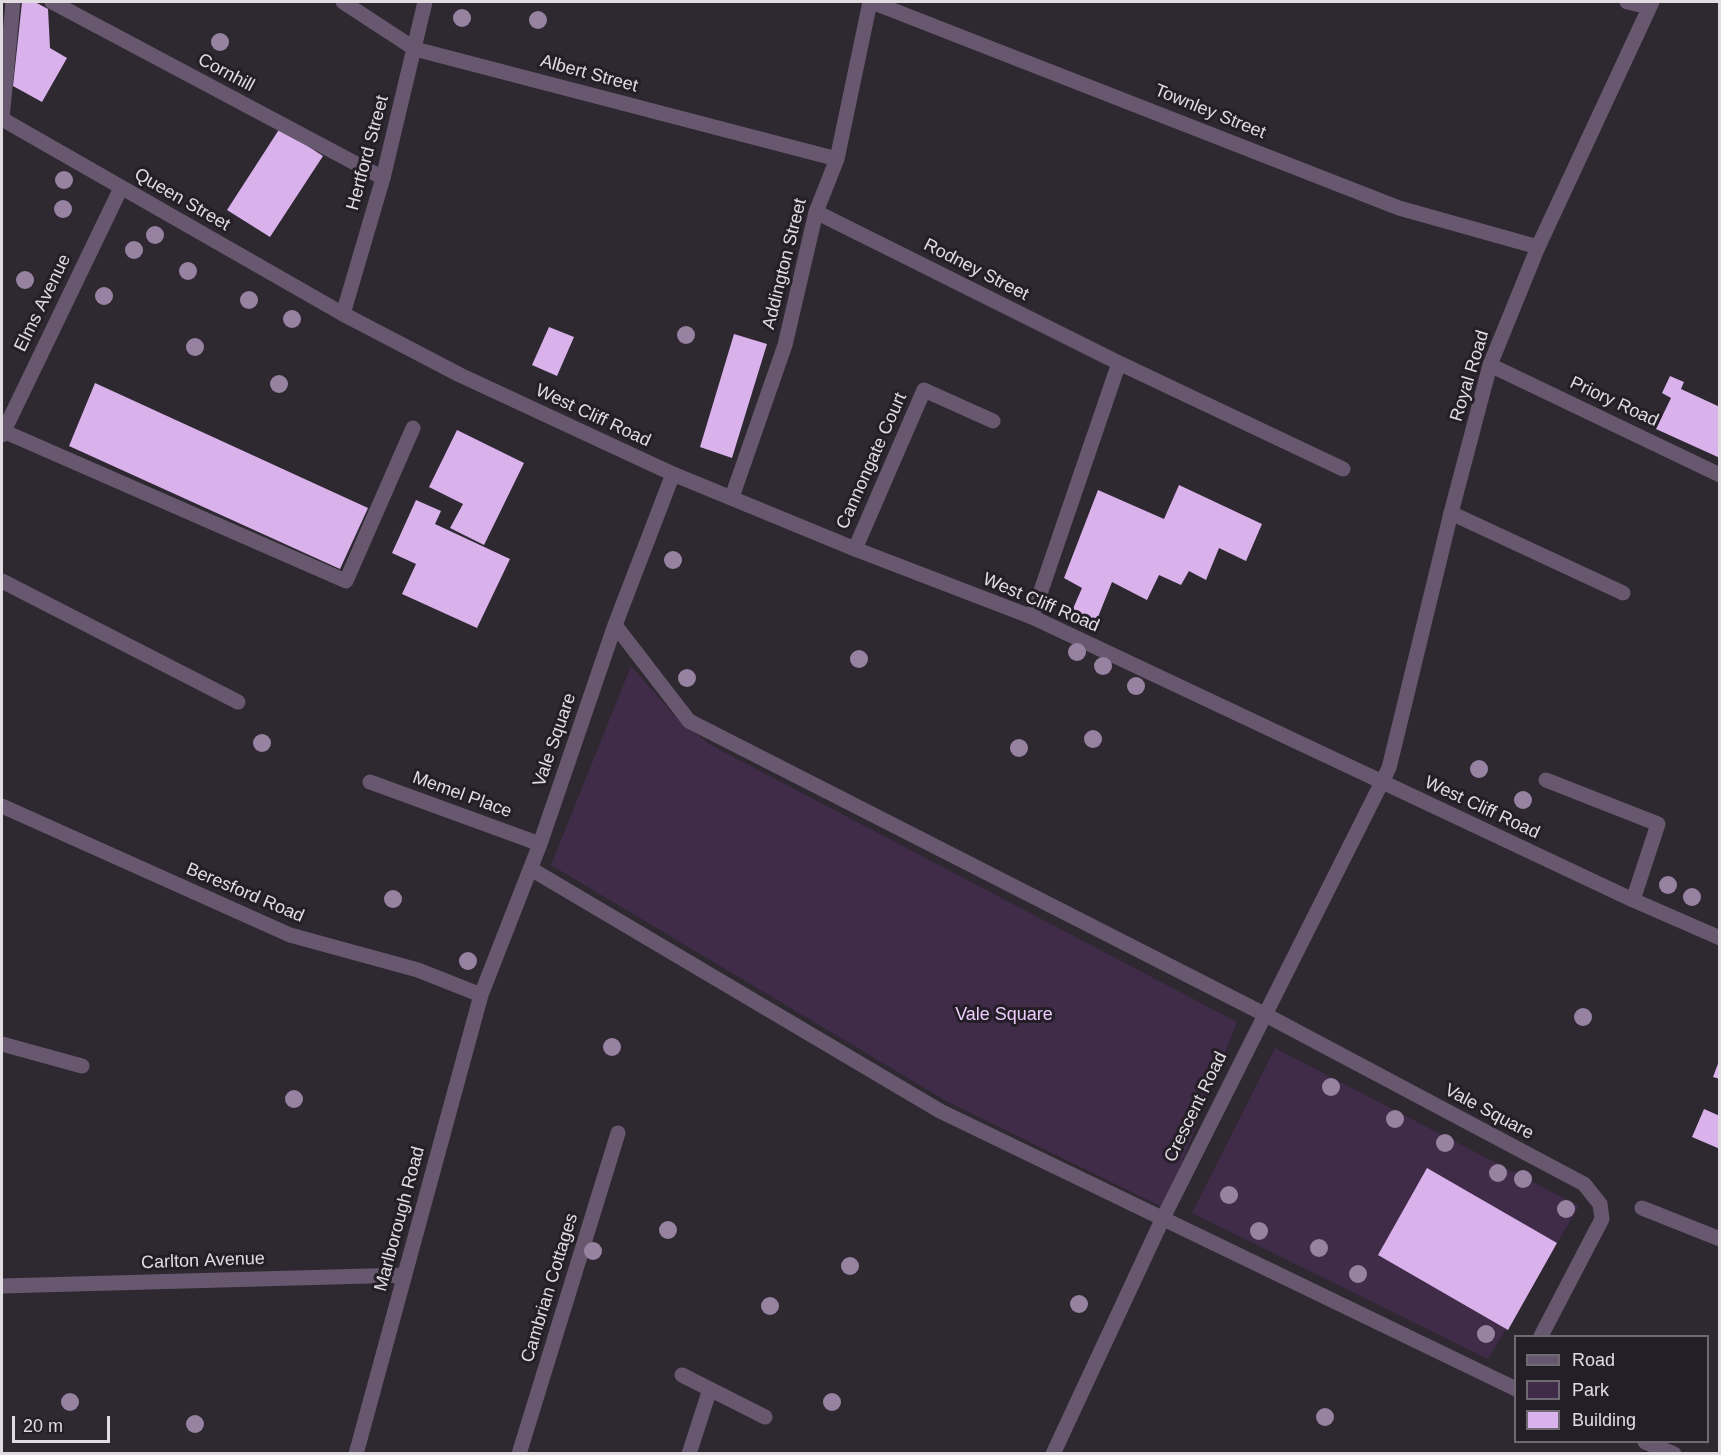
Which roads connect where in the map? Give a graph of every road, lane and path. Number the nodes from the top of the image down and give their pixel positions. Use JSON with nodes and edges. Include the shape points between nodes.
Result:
{"nodes":[{"id":1,"x":13,"y":2,"type":"edge"},
{"id":2,"x":52,"y":2,"type":"edge"},
{"id":3,"x":343,"y":2,"type":"edge"},
{"id":4,"x":425,"y":2,"type":"edge"},
{"id":5,"x":871,"y":2,"type":"edge"},
{"id":6,"x":1627,"y":2,"type":"edge"},
{"id":7,"x":1650,"y":4,"type":"edge"},
{"id":8,"x":415,"y":49,"type":"junction"},
{"id":9,"x":2,"y":119,"type":"edge"},
{"id":10,"x":837,"y":159,"type":"junction"},
{"id":11,"x":383,"y":178,"type":"junction"},
{"id":12,"x":121,"y":188,"type":"junction"},
{"id":13,"x":816,"y":212,"type":"junction"},
{"id":14,"x":1538,"y":247,"type":"junction"},
{"id":15,"x":343,"y":314,"type":"junction"},
{"id":16,"x":1119,"y":363,"type":"junction"},
{"id":17,"x":1490,"y":365,"type":"junction"},
{"id":18,"x":993,"y":422,"type":"dead end"},
{"id":19,"x":413,"y":428,"type":"dead end"},
{"id":20,"x":2,"y":433,"type":"edge"},
{"id":21,"x":1342,"y":469,"type":"dead end"},
{"id":22,"x":673,"y":474,"type":"junction"},
{"id":23,"x":1719,"y":475,"type":"edge"},
{"id":24,"x":732,"y":497,"type":"junction"},
{"id":25,"x":1451,"y":513,"type":"junction"},
{"id":26,"x":855,"y":549,"type":"junction"},
{"id":27,"x":2,"y":581,"type":"edge"},
{"id":28,"x":1623,"y":593,"type":"dead end"},
{"id":29,"x":1032,"y":617,"type":"junction"},
{"id":30,"x":615,"y":625,"type":"junction"},
{"id":31,"x":238,"y":702,"type":"dead end"},
{"id":32,"x":1546,"y":780,"type":"dead end"},
{"id":33,"x":1380,"y":781,"type":"junction"},
{"id":34,"x":370,"y":782,"type":"dead end"},
{"id":35,"x":2,"y":807,"type":"edge"},
{"id":36,"x":540,"y":844,"type":"junction"},
{"id":37,"x":531,"y":869,"type":"junction"},
{"id":38,"x":1633,"y":900,"type":"junction"},
{"id":39,"x":1719,"y":938,"type":"edge"},
{"id":40,"x":480,"y":995,"type":"junction"},
{"id":41,"x":1264,"y":1014,"type":"junction"},
{"id":42,"x":2,"y":1044,"type":"edge"},
{"id":43,"x":82,"y":1066,"type":"dead end"},
{"id":44,"x":618,"y":1133,"type":"dead end"},
{"id":45,"x":1642,"y":1208,"type":"dead end"},
{"id":46,"x":1163,"y":1218,"type":"junction"},
{"id":47,"x":1719,"y":1239,"type":"edge"},
{"id":48,"x":405,"y":1275,"type":"junction"},
{"id":49,"x":2,"y":1286,"type":"edge"},
{"id":50,"x":1542,"y":1335,"type":"edge"},
{"id":51,"x":682,"y":1375,"type":"dead end"},
{"id":52,"x":1514,"y":1387,"type":"edge"},
{"id":53,"x":710,"y":1389,"type":"junction"},
{"id":54,"x":765,"y":1417,"type":"dead end"},
{"id":55,"x":1647,"y":1443,"type":"edge"},
{"id":56,"x":356,"y":1454,"type":"edge"},
{"id":57,"x":519,"y":1454,"type":"edge"},
{"id":58,"x":689,"y":1454,"type":"edge"},
{"id":59,"x":1053,"y":1454,"type":"edge"},
{"id":60,"x":1674,"y":1454,"type":"edge"}],
"edges":[{"from":1,"to":9,"type":"street"},
{"from":2,"to":11,"type":"street","name":"Cornhill"},
{"from":3,"to":8,"type":"street","name":"Albert Street"},
{"from":4,"to":8,"type":"street","name":"Hertford Street"},
{"from":5,"to":10,"type":"street","name":"Addington Street"},
{"from":5,"to":14,"type":"street","name":"Townley Street","via":[[1399,208]]},
{"from":6,"to":7,"type":"street"},
{"from":7,"to":14,"type":"street","name":"Royal Road"},
{"from":8,"to":10,"type":"street","name":"Albert Street"},
{"from":8,"to":11,"type":"street","name":"Hertford Street"},
{"from":9,"to":12,"type":"street","name":"Queen Street"},
{"from":10,"to":13,"type":"street","name":"Addington Street"},
{"from":11,"to":15,"type":"street","name":"Hertford Street"},
{"from":12,"to":15,"type":"street","name":"Queen Street"},
{"from":12,"to":20,"type":"street","name":"Elms Avenue"},
{"from":13,"to":16,"type":"street","name":"Rodney Street"},
{"from":13,"to":24,"type":"street","name":"Addington Street","via":[[785,345]]},
{"from":14,"to":17,"type":"street","name":"Royal Road"},
{"from":15,"to":22,"type":"street","name":"West Cliff Road","via":[[460,375]]},
{"from":16,"to":21,"type":"street","name":"Rodney Street"},
{"from":16,"to":29,"type":"street"},
{"from":17,"to":23,"type":"street","name":"Priory Road"},
{"from":17,"to":25,"type":"street","name":"Royal Road"},
{"from":18,"to":26,"type":"street","name":"Cannongate Court","via":[[924,390]]},
{"from":19,"to":20,"type":"street","via":[[346,581]]},
{"from":22,"to":24,"type":"street","name":"West Cliff Road"},
{"from":22,"to":30,"type":"street","name":"Vale Square"},
{"from":24,"to":26,"type":"street","name":"West Cliff Road"},
{"from":25,"to":28,"type":"street"},
{"from":25,"to":33,"type":"street","name":"Royal Road","via":[[1389,768]]},
{"from":26,"to":29,"type":"street","name":"West Cliff Road"},
{"from":27,"to":31,"type":"street"},
{"from":29,"to":33,"type":"street","name":"West Cliff Road"},
{"from":30,"to":36,"type":"street","name":"Vale Square"},
{"from":30,"to":41,"type":"street","name":"Vale Square","via":[[690,721]]},
{"from":32,"to":38,"type":"street","via":[[1658,824]]},
{"from":33,"to":38,"type":"street","name":"West Cliff Road"},
{"from":33,"to":41,"type":"street","name":"Crescent Road"},
{"from":34,"to":36,"type":"street","name":"Memel Place"},
{"from":35,"to":40,"type":"street","name":"Beresford Road","via":[[290,935],[418,970]]},
{"from":36,"to":37,"type":"street","name":"Vale Square"},
{"from":37,"to":40,"type":"street","name":"Vale Square"},
{"from":37,"to":46,"type":"street","via":[[940,1111]]},
{"from":38,"to":39,"type":"street","name":"West Cliff Road"},
{"from":40,"to":48,"type":"street","name":"Marlborough Road"},
{"from":41,"to":46,"type":"street","name":"Crescent Road"},
{"from":41,"to":50,"type":"street","name":"Vale Square","via":[[1584,1185],[1600,1204],[1602,1219]]},
{"from":42,"to":43,"type":"street"},
{"from":44,"to":57,"type":"street","name":"Cambrian Cottages"},
{"from":45,"to":47,"type":"street"},
{"from":46,"to":52,"type":"street"},
{"from":46,"to":59,"type":"street","name":"Crescent Road"},
{"from":48,"to":49,"type":"street","name":"Carlton Avenue"},
{"from":48,"to":56,"type":"street","name":"Marlborough Road"},
{"from":51,"to":53,"type":"street"},
{"from":53,"to":54,"type":"street"},
{"from":53,"to":58,"type":"street"},
{"from":55,"to":60,"type":"street"}]}
